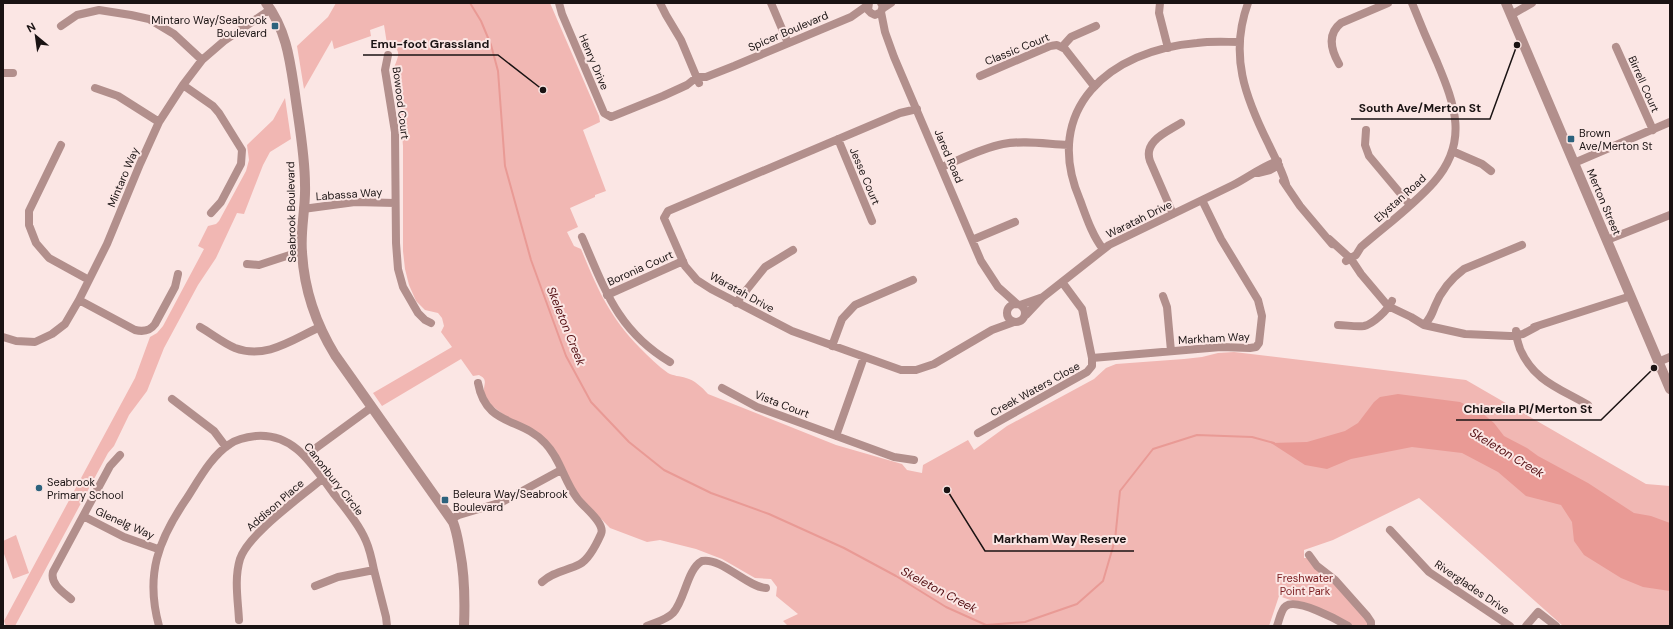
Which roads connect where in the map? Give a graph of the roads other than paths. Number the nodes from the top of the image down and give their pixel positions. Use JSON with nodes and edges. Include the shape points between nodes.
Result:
{"nodes":[{"id":1,"x":555,"y":3,"type":"edge"},
{"id":2,"x":559,"y":3,"type":"edge"},
{"id":3,"x":660,"y":3,"type":"edge"},
{"id":4,"x":771,"y":3,"type":"edge"},
{"id":5,"x":891,"y":3,"type":"edge"},
{"id":6,"x":1160,"y":3,"type":"edge"},
{"id":7,"x":1248,"y":3,"type":"edge"},
{"id":8,"x":1388,"y":3,"type":"edge"},
{"id":9,"x":1412,"y":3,"type":"edge"},
{"id":10,"x":1531,"y":3,"type":"edge"},
{"id":11,"x":268,"y":6,"type":"edge"},
{"id":12,"x":870,"y":7,"type":"edge"},
{"id":13,"x":882,"y":8,"type":"edge"},
{"id":14,"x":1509,"y":9,"type":"edge"},
{"id":15,"x":562,"y":14,"type":"junction"},
{"id":16,"x":61,"y":26,"type":"dead end"},
{"id":17,"x":1096,"y":26,"type":"dead end"},
{"id":18,"x":885,"y":32,"type":"junction"},
{"id":19,"x":1239,"y":42,"type":"junction"},
{"id":20,"x":788,"y":43,"type":"junction"},
{"id":21,"x":1062,"y":47,"type":"junction"},
{"id":22,"x":1616,"y":47,"type":"dead end"},
{"id":23,"x":1168,"y":48,"type":"junction"},
{"id":24,"x":388,"y":56,"type":"dead end"},
{"id":25,"x":202,"y":60,"type":"junction"},
{"id":26,"x":1339,"y":64,"type":"dead end"},
{"id":27,"x":3,"y":73,"type":"edge"},
{"id":28,"x":13,"y":73,"type":"dead end"},
{"id":29,"x":980,"y":76,"type":"dead end"},
{"id":30,"x":698,"y":80,"type":"junction"},
{"id":31,"x":183,"y":85,"type":"junction"},
{"id":32,"x":1094,"y":86,"type":"junction"},
{"id":33,"x":95,"y":88,"type":"dead end"},
{"id":34,"x":915,"y":106,"type":"junction"},
{"id":35,"x":609,"y":117,"type":"joint"},
{"id":36,"x":159,"y":122,"type":"junction"},
{"id":37,"x":1670,"y":122,"type":"edge"},
{"id":38,"x":1181,"y":123,"type":"dead end"},
{"id":39,"x":1366,"y":130,"type":"dead end"},
{"id":40,"x":1653,"y":130,"type":"junction"},
{"id":41,"x":838,"y":139,"type":"junction"},
{"id":42,"x":61,"y":145,"type":"dead end"},
{"id":43,"x":1068,"y":145,"type":"junction"},
{"id":44,"x":1452,"y":151,"type":"junction"},
{"id":45,"x":1574,"y":163,"type":"junction"},
{"id":46,"x":1276,"y":164,"type":"junction"},
{"id":47,"x":942,"y":167,"type":"junction"},
{"id":48,"x":1491,"y":171,"type":"dead end"},
{"id":49,"x":1202,"y":200,"type":"junction"},
{"id":50,"x":396,"y":203,"type":"junction"},
{"id":51,"x":1410,"y":205,"type":"junction"},
{"id":52,"x":303,"y":209,"type":"junction"},
{"id":53,"x":211,"y":213,"type":"dead end"},
{"id":54,"x":1173,"y":214,"type":"junction"},
{"id":55,"x":1670,"y":215,"type":"edge"},
{"id":56,"x":872,"y":221,"type":"dead end"},
{"id":57,"x":1015,"y":222,"type":"dead end"},
{"id":58,"x":582,"y":238,"type":"dead end"},
{"id":59,"x":972,"y":240,"type":"junction"},
{"id":60,"x":1607,"y":240,"type":"junction"},
{"id":61,"x":1522,"y":244,"type":"dead end"},
{"id":62,"x":1103,"y":249,"type":"junction"},
{"id":63,"x":793,"y":250,"type":"dead end"},
{"id":64,"x":302,"y":251,"type":"junction"},
{"id":65,"x":1348,"y":258,"type":"junction"},
{"id":66,"x":683,"y":261,"type":"junction"},
{"id":67,"x":247,"y":264,"type":"dead end"},
{"id":68,"x":178,"y":274,"type":"dead end"},
{"id":69,"x":89,"y":280,"type":"junction"},
{"id":70,"x":913,"y":280,"type":"dead end"},
{"id":71,"x":1062,"y":282,"type":"junction"},
{"id":72,"x":998,"y":287,"type":"junction"},
{"id":73,"x":607,"y":294,"type":"junction"},
{"id":74,"x":1163,"y":296,"type":"dead end"},
{"id":75,"x":1631,"y":296,"type":"junction"},
{"id":76,"x":1043,"y":297,"type":"junction"},
{"id":77,"x":79,"y":300,"type":"junction"},
{"id":78,"x":736,"y":303,"type":"junction"},
{"id":79,"x":1018,"y":304,"type":"junction"},
{"id":80,"x":1390,"y":305,"type":"junction"},
{"id":81,"x":1007,"y":313,"type":"junction"},
{"id":82,"x":1026,"y":314,"type":"junction"},
{"id":83,"x":1014,"y":322,"type":"junction"},
{"id":84,"x":1426,"y":322,"type":"junction"},
{"id":85,"x":431,"y":323,"type":"dead end"},
{"id":86,"x":1338,"y":325,"type":"dead end"},
{"id":87,"x":200,"y":327,"type":"dead end"},
{"id":88,"x":320,"y":327,"type":"junction"},
{"id":89,"x":992,"y":330,"type":"junction"},
{"id":90,"x":1517,"y":334,"type":"junction"},
{"id":91,"x":3,"y":337,"type":"edge"},
{"id":92,"x":832,"y":346,"type":"junction"},
{"id":93,"x":1171,"y":351,"type":"junction"},
{"id":94,"x":1670,"y":357,"type":"edge"},
{"id":95,"x":864,"y":358,"type":"junction"},
{"id":96,"x":1092,"y":358,"type":"junction"},
{"id":97,"x":670,"y":362,"type":"dead end"},
{"id":98,"x":1658,"y":362,"type":"junction"},
{"id":99,"x":478,"y":383,"type":"dead end"},
{"id":100,"x":722,"y":388,"type":"dead end"},
{"id":101,"x":1670,"y":389,"type":"edge"},
{"id":102,"x":172,"y":399,"type":"dead end"},
{"id":103,"x":1588,"y":405,"type":"dead end"},
{"id":104,"x":372,"y":407,"type":"junction"},
{"id":105,"x":978,"y":434,"type":"dead end"},
{"id":106,"x":836,"y":436,"type":"junction"},
{"id":107,"x":226,"y":447,"type":"junction"},
{"id":108,"x":120,"y":455,"type":"dead end"},
{"id":109,"x":306,"y":456,"type":"junction"},
{"id":110,"x":914,"y":460,"type":"dead end"},
{"id":111,"x":561,"y":470,"type":"junction"},
{"id":112,"x":322,"y":479,"type":"junction"},
{"id":113,"x":83,"y":516,"type":"junction"},
{"id":114,"x":451,"y":519,"type":"junction"},
{"id":115,"x":1390,"y":530,"type":"dead end"},
{"id":116,"x":158,"y":549,"type":"junction"},
{"id":117,"x":1309,"y":555,"type":"dead end"},
{"id":118,"x":374,"y":570,"type":"junction"},
{"id":119,"x":542,"y":582,"type":"dead end"},
{"id":120,"x":315,"y":586,"type":"dead end"},
{"id":121,"x":766,"y":588,"type":"dead end"},
{"id":122,"x":71,"y":599,"type":"dead end"},
{"id":123,"x":239,"y":620,"type":"dead end"},
{"id":124,"x":464,"y":625,"type":"edge"},
{"id":125,"x":159,"y":626,"type":"edge"},
{"id":126,"x":387,"y":626,"type":"edge"},
{"id":127,"x":647,"y":626,"type":"edge"},
{"id":128,"x":1277,"y":626,"type":"edge"},
{"id":129,"x":1348,"y":626,"type":"edge"},
{"id":130,"x":1371,"y":626,"type":"edge"},
{"id":131,"x":1510,"y":626,"type":"edge"},
{"id":132,"x":1526,"y":626,"type":"edge"},
{"id":133,"x":1556,"y":626,"type":"edge"}],
"edges":[{"from":1,"to":15,"type":"street","name":"Henry Drive"},
{"from":2,"to":15,"type":"street","name":"Henry Drive"},
{"from":3,"to":30,"type":"street","via":[[681,40]]},
{"from":4,"to":20,"type":"street"},
{"from":5,"to":13,"type":"street"},
{"from":6,"to":23,"type":"street","via":[[1159,13]]},
{"from":7,"to":19,"type":"street"},
{"from":8,"to":26,"type":"street","via":[[1341,23],[1336,28],[1331,43]]},
{"from":9,"to":44,"type":"street","name":"Elystan Road","via":[[1453,103],[1456,129]]},
{"from":10,"to":14,"type":"street"},
{"from":11,"to":25,"type":"street","name":"Mintaro Way"},
{"from":11,"to":52,"type":"street","name":"Seabrook Boulevard","via":[[280,24],[292,68],[306,185]]},
{"from":12,"to":13,"type":"street","name":"Spicer Boulevard","via":[[878,14]]},
{"from":12,"to":18,"type":"street","name":"Jared Road"},
{"from":12,"to":20,"type":"street","name":"Spicer Boulevard"},
{"from":13,"to":18,"type":"street","name":"Jared Road"},
{"from":14,"to":45,"type":"street","name":"Merton Street"},
{"from":15,"to":35,"type":"street","name":"Henry Drive","via":[[604,113]]},
{"from":16,"to":25,"type":"street","via":[[76,15],[99,10],[137,17],[149,20],[174,34]]},
{"from":17,"to":21,"type":"street","name":"Classic Court","via":[[1071,37]]},
{"from":18,"to":34,"type":"street","name":"Jared Road"},
{"from":19,"to":23,"type":"street","via":[[1197,42]]},
{"from":19,"to":46,"type":"street","via":[[1243,80]]},
{"from":20,"to":30,"type":"street","name":"Spicer Boulevard"},
{"from":21,"to":29,"type":"street","name":"Classic Court","via":[[1050,46]]},
{"from":21,"to":32,"type":"street","name":"Classic Court"},
{"from":22,"to":40,"type":"street","name":"Birrell Court"},
{"from":23,"to":32,"type":"street","via":[[1124,65]]},
{"from":24,"to":50,"type":"street","name":"Bowood Court","via":[[385,70],[395,132]]},
{"from":25,"to":31,"type":"street","name":"Mintaro Way"},
{"from":27,"to":28,"type":"street"},
{"from":30,"to":35,"type":"street","name":"Spicer Boulevard","via":[[615,117]]},
{"from":31,"to":36,"type":"street","name":"Mintaro Way"},
{"from":31,"to":53,"type":"street","via":[[213,106],[242,150],[241,164],[221,202]]},
{"from":32,"to":43,"type":"street","via":[[1077,111]]},
{"from":33,"to":36,"type":"street","via":[[118,96]]},
{"from":34,"to":41,"type":"street","name":"Waratah Drive"},
{"from":34,"to":47,"type":"street","name":"Jared Road"},
{"from":36,"to":69,"type":"street","name":"Mintaro Way"},
{"from":37,"to":40,"type":"street"},
{"from":38,"to":54,"type":"street","via":[[1154,141],[1148,154]]},
{"from":39,"to":51,"type":"street","via":[[1365,145],[1369,156]]},
{"from":40,"to":45,"type":"street"},
{"from":41,"to":56,"type":"street","name":"Jesse Court"},
{"from":41,"to":66,"type":"street","name":"Waratah Drive","via":[[665,214],[665,221]]},
{"from":42,"to":69,"type":"street","via":[[29,211],[29,225],[36,242],[49,258]]},
{"from":43,"to":47,"type":"street","via":[[1020,142],[1002,144]]},
{"from":43,"to":62,"type":"street","via":[[1068,163],[1074,186],[1096,239]]},
{"from":44,"to":48,"type":"street","via":[[1482,164]]},
{"from":44,"to":51,"type":"street","name":"Elystan Road","via":[[1435,181]]},
{"from":45,"to":60,"type":"street","name":"Merton Street"},
{"from":46,"to":49,"type":"street","name":"Waratah Drive"},
{"from":46,"to":65,"type":"street","via":[[1300,206]]},
{"from":47,"to":59,"type":"street","name":"Jared Road"},
{"from":49,"to":54,"type":"street","name":"Waratah Drive"},
{"from":49,"to":93,"type":"street","name":"Markham Way","via":[[1258,300],[1262,316],[1261,338],[1257,345],[1250,348],[1228,346]]},
{"from":50,"to":52,"type":"street","name":"Labassa Way","via":[[355,202]]},
{"from":50,"to":85,"type":"street","name":"Bowood Court","via":[[396,249],[403,287],[418,314]]},
{"from":51,"to":65,"type":"street","name":"Elystan Road"},
{"from":52,"to":64,"type":"street","name":"Seabrook Boulevard"},
{"from":54,"to":62,"type":"street","name":"Waratah Drive"},
{"from":55,"to":60,"type":"street"},
{"from":57,"to":59,"type":"street"},
{"from":58,"to":73,"type":"street","name":"Boronia Court"},
{"from":59,"to":72,"type":"street","name":"Jared Road","via":[[984,266]]},
{"from":60,"to":75,"type":"street","name":"Merton Street"},
{"from":61,"to":84,"type":"street","via":[[1457,274]]},
{"from":62,"to":71,"type":"street","name":"Waratah Drive"},
{"from":63,"to":78,"type":"street","via":[[765,267]]},
{"from":64,"to":67,"type":"street","via":[[259,265]]},
{"from":64,"to":88,"type":"street","name":"Seabrook Boulevard","via":[[307,291]]},
{"from":65,"to":80,"type":"street"},
{"from":66,"to":73,"type":"street","name":"Boronia Court"},
{"from":66,"to":78,"type":"street","name":"Waratah Drive","via":[[697,280]]},
{"from":68,"to":77,"type":"street","via":[[175,287],[157,321],[153,327],[141,332]]},
{"from":69,"to":77,"type":"street","name":"Mintaro Way"},
{"from":70,"to":92,"type":"street","via":[[854,305],[842,319]]},
{"from":71,"to":76,"type":"street","name":"Waratah Drive"},
{"from":71,"to":96,"type":"street","via":[[1082,308]]},
{"from":72,"to":79,"type":"street","name":"Jared Road"},
{"from":72,"to":81,"type":"street","name":"Jared Road"},
{"from":73,"to":97,"type":"street","name":"Boronia Court","via":[[629,329],[651,350]]},
{"from":74,"to":93,"type":"street","via":[[1167,307]]},
{"from":75,"to":90,"type":"street"},
{"from":75,"to":98,"type":"street","name":"Merton Street"},
{"from":76,"to":79,"type":"street","name":"Waratah Drive"},
{"from":76,"to":82,"type":"street","name":"Waratah Drive"},
{"from":77,"to":91,"type":"street","name":"Mintaro Way","via":[[65,324],[45,338],[26,342]]},
{"from":78,"to":92,"type":"street","name":"Waratah Drive","via":[[792,331]]},
{"from":79,"to":81,"type":"street","via":[[1010,307]]},
{"from":79,"to":82,"type":"street"},
{"from":80,"to":84,"type":"street"},
{"from":80,"to":86,"type":"street","via":[[1365,326]]},
{"from":81,"to":83,"type":"street","via":[[1009,319]]},
{"from":81,"to":89,"type":"street","name":"Waratah Drive"},
{"from":82,"to":83,"type":"street","via":[[1021,321]]},
{"from":83,"to":89,"type":"street","name":"Waratah Drive"},
{"from":84,"to":90,"type":"street","via":[[1441,329],[1465,334]]},
{"from":87,"to":88,"type":"street","via":[[235,348],[258,351],[277,347]]},
{"from":88,"to":104,"type":"street","name":"Seabrook Boulevard","via":[[335,355]]},
{"from":89,"to":95,"type":"street","name":"Waratah Drive","via":[[934,364],[916,370],[901,370]]},
{"from":90,"to":103,"type":"street","via":[[1520,349],[1537,376]]},
{"from":92,"to":95,"type":"street","name":"Waratah Drive"},
{"from":93,"to":96,"type":"street","name":"Markham Way"},
{"from":94,"to":98,"type":"street"},
{"from":95,"to":106,"type":"street"},
{"from":96,"to":105,"type":"street","name":"Creek Waters Close","via":[[1092,366],[1087,372]]},
{"from":98,"to":101,"type":"street","name":"Merton Street"},
{"from":99,"to":111,"type":"street","via":[[489,408],[502,419],[528,430],[541,439],[554,455]]},
{"from":100,"to":106,"type":"street","name":"Vista Court","via":[[757,407]]},
{"from":102,"to":107,"type":"street","via":[[214,431]]},
{"from":104,"to":109,"type":"street"},
{"from":104,"to":114,"type":"street","name":"Seabrook Boulevard"},
{"from":106,"to":110,"type":"street","name":"Vista Court","via":[[894,457]]},
{"from":107,"to":109,"type":"street","name":"Canonbury Circle","via":[[244,438],[268,436],[289,443]]},
{"from":107,"to":116,"type":"street","name":"Canonbury Circle","via":[[210,464],[178,511]]},
{"from":108,"to":113,"type":"street","via":[[110,466]]},
{"from":109,"to":112,"type":"street","name":"Canonbury Circle"},
{"from":111,"to":114,"type":"street","via":[[502,502]]},
{"from":111,"to":119,"type":"street","via":[[576,497],[602,528],[600,536],[583,561],[556,572]]},
{"from":112,"to":118,"type":"street","name":"Canonbury Circle","via":[[364,537]]},
{"from":112,"to":123,"type":"street","name":"Addison Place","via":[[261,530],[248,545],[240,559],[238,570]]},
{"from":113,"to":116,"type":"street","name":"Glenelg Way","via":[[124,537]]},
{"from":113,"to":122,"type":"street","via":[[52,574],[55,585]]},
{"from":114,"to":124,"type":"street","name":"Seabrook Boulevard","via":[[457,533],[465,583]]},
{"from":115,"to":131,"type":"street","name":"Riverglades Drive","via":[[1429,572]]},
{"from":116,"to":125,"type":"street","name":"Canonbury Circle","via":[[153,593]]},
{"from":117,"to":130,"type":"street","via":[[1367,616]]},
{"from":118,"to":120,"type":"street","via":[[338,576]]},
{"from":118,"to":126,"type":"street","name":"Canonbury Circle"},
{"from":121,"to":127,"type":"street","via":[[709,561],[700,562],[674,611]]},
{"from":128,"to":129,"type":"street","via":[[1284,607],[1290,604],[1329,615]]},
{"from":132,"to":133,"type":"street","via":[[1538,612]]}]}
